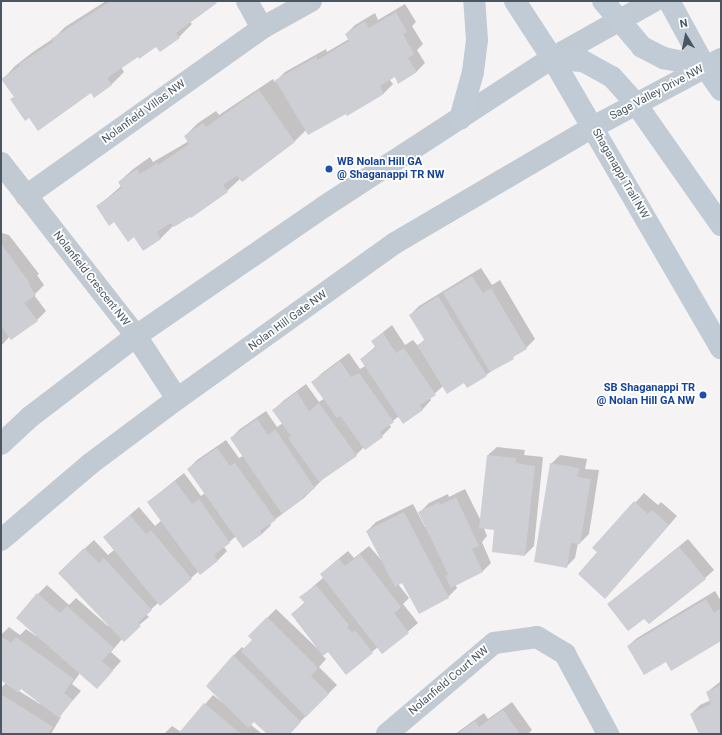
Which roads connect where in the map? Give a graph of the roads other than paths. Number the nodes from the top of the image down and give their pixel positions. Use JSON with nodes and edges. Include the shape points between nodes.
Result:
{"nodes":[{"id":1,"x":247,"y":1,"type":"edge"},
{"id":2,"x":311,"y":1,"type":"edge"},
{"id":3,"x":474,"y":1,"type":"edge"},
{"id":4,"x":515,"y":1,"type":"edge"},
{"id":5,"x":603,"y":1,"type":"edge"},
{"id":6,"x":654,"y":1,"type":"edge"},
{"id":7,"x":669,"y":1,"type":"edge"},
{"id":8,"x":618,"y":20,"type":"junction"},
{"id":9,"x":262,"y":28,"type":"junction"},
{"id":10,"x":552,"y":58,"type":"junction"},
{"id":11,"x":713,"y":63,"type":"edge"},
{"id":12,"x":721,"y":90,"type":"edge"},
{"id":13,"x":636,"y":104,"type":"junction"},
{"id":14,"x":460,"y":119,"type":"junction"},
{"id":15,"x":593,"y":127,"type":"junction"},
{"id":16,"x":1,"y":163,"type":"edge"},
{"id":17,"x":26,"y":196,"type":"junction"},
{"id":18,"x":721,"y":225,"type":"edge"},
{"id":19,"x":136,"y":336,"type":"junction"},
{"id":20,"x":721,"y":348,"type":"edge"},
{"id":21,"x":177,"y":399,"type":"junction"},
{"id":22,"x":1,"y":444,"type":"edge"},
{"id":23,"x":1,"y":540,"type":"edge"},
{"id":24,"x":387,"y":734,"type":"edge"},
{"id":25,"x":608,"y":734,"type":"edge"}],
"edges":[{"from":1,"to":9,"type":"street"},
{"from":2,"to":9,"type":"street","name":"Nolanfield Villas NW"},
{"from":3,"to":14,"type":"main road","via":[[477,40],[473,72]]},
{"from":4,"to":10,"type":"main road","name":"Shaganappi Trail NW"},
{"from":5,"to":8,"type":"main road"},
{"from":6,"to":8,"type":"street"},
{"from":7,"to":11,"type":"main road"},
{"from":8,"to":10,"type":"street"},
{"from":8,"to":11,"type":"main road","via":[[642,47],[664,58]]},
{"from":9,"to":17,"type":"street","name":"Nolanfield Villas NW"},
{"from":10,"to":13,"type":"main road","via":[[583,62],[612,77]]},
{"from":10,"to":14,"type":"street"},
{"from":10,"to":15,"type":"main road","name":"Shaganappi Trail NW"},
{"from":11,"to":12,"type":"main road"},
{"from":11,"to":13,"type":"street","name":"Sage Valley Drive NW"},
{"from":13,"to":15,"type":"street","name":"Sage Valley Drive NW"},
{"from":13,"to":18,"type":"main road"},
{"from":14,"to":19,"type":"street","via":[[325,206]]},
{"from":15,"to":20,"type":"main road","name":"Shaganappi Trail NW"},
{"from":15,"to":21,"type":"street","name":"Nolan Hill Gate NW","via":[[396,243]]},
{"from":16,"to":17,"type":"street","name":"Nolanfield Crescent NW"},
{"from":17,"to":19,"type":"street","name":"Nolanfield Crescent NW"},
{"from":19,"to":21,"type":"street","name":"Nolanfield Crescent NW"},
{"from":19,"to":22,"type":"street","via":[[30,417]]},
{"from":21,"to":23,"type":"street","name":"Nolan Hill Gate NW","via":[[90,464]]},
{"from":24,"to":25,"type":"street","name":"Nolanfield Court NW","via":[[494,643],[537,637],[565,654]]}]}
